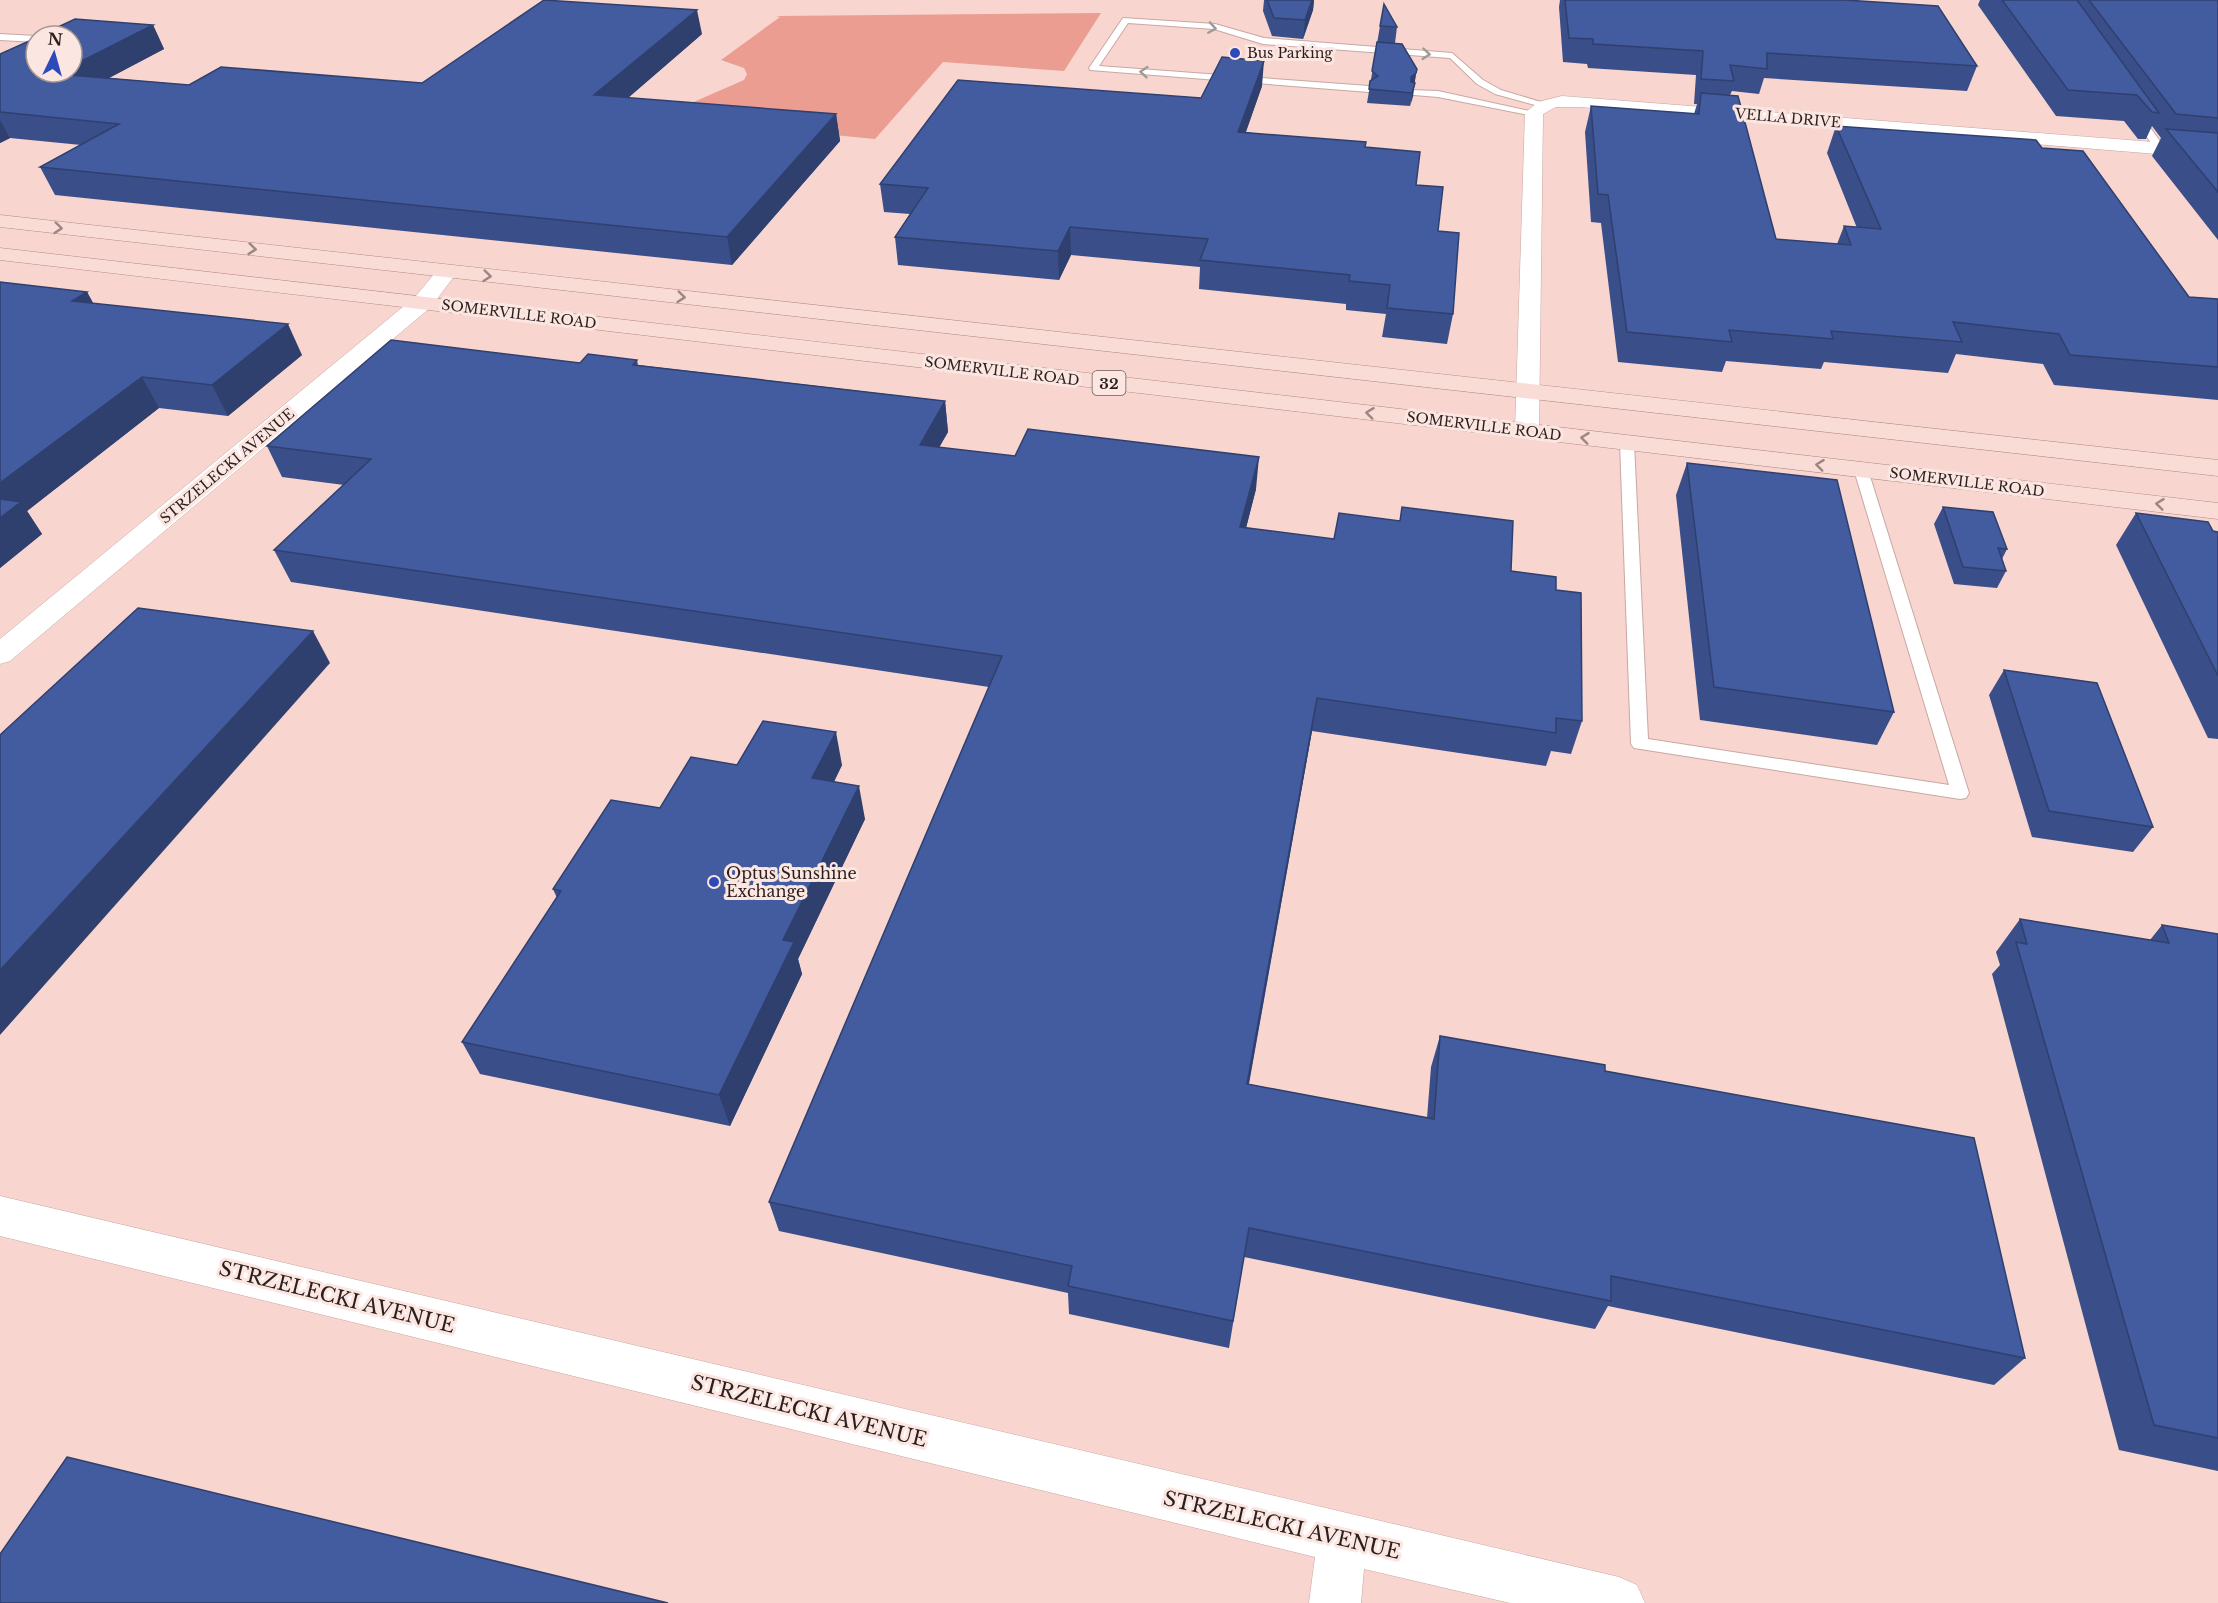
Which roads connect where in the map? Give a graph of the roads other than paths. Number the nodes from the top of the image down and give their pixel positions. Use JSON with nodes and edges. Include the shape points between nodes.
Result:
{"nodes":[{"id":1,"x":0,"y":37,"type":"edge"},
{"id":2,"x":24,"y":38,"type":"edge"},
{"id":3,"x":1181,"y":75,"type":"junction"},
{"id":4,"x":1220,"y":84,"type":"edge"},
{"id":5,"x":1285,"y":89,"type":"dead end"},
{"id":6,"x":1413,"y":96,"type":"edge"},
{"id":7,"x":2126,"y":101,"type":"edge"},
{"id":8,"x":1540,"y":109,"type":"junction"},
{"id":9,"x":2160,"y":148,"type":"junction"},
{"id":10,"x":2218,"y":153,"type":"edge"},
{"id":11,"x":0,"y":221,"type":"edge"},
{"id":12,"x":0,"y":254,"type":"edge"},
{"id":13,"x":447,"y":271,"type":"junction"},
{"id":14,"x":423,"y":302,"type":"junction"},
{"id":15,"x":1528,"y":392,"type":"junction"},
{"id":16,"x":1527,"y":431,"type":"junction"},
{"id":17,"x":1628,"y":443,"type":"junction"},
{"id":18,"x":2218,"y":468,"type":"edge"},
{"id":19,"x":1861,"y":470,"type":"junction"},
{"id":20,"x":2218,"y":511,"type":"edge"},
{"id":21,"x":0,"y":654,"type":"edge"},
{"id":22,"x":0,"y":1216,"type":"edge"},
{"id":23,"x":1342,"y":1539,"type":"junction"},
{"id":24,"x":1335,"y":1603,"type":"edge"},
{"id":25,"x":1619,"y":1603,"type":"edge"}],
"edges":[{"from":1,"to":2,"type":"lane"},
{"from":3,"to":4,"type":"lane"},
{"from":3,"to":5,"type":"lane","via":[[1368,92]]},
{"from":3,"to":8,"type":"lane","one_way":true,"via":[[1093,68],[1126,20],[1215,27],[1263,41],[1452,56],[1480,82]]},
{"from":6,"to":8,"type":"lane"},
{"from":7,"to":9,"type":"lane"},
{"from":8,"to":9,"type":"street","name":"VELLA DRIVE","via":[[1580,102]]},
{"from":8,"to":15,"type":"street"},
{"from":9,"to":10,"type":"street","name":"VELLA DRIVE"},
{"from":11,"to":13,"type":"main road","number":"32","one_way":true},
{"from":12,"to":14,"type":"main road","name":"SOMERVILLE ROAD","number":"32"},
{"from":13,"to":14,"type":"street","name":"STRZELECKI AVENUE"},
{"from":13,"to":15,"type":"main road","number":"32","one_way":true},
{"from":16,"to":14,"type":"main road","name":"SOMERVILLE ROAD","number":"32","one_way":true},
{"from":14,"to":21,"type":"street","name":"STRZELECKI AVENUE"},
{"from":15,"to":16,"type":"street"},
{"from":15,"to":18,"type":"main road","number":"32"},
{"from":17,"to":16,"type":"main road","name":"SOMERVILLE ROAD","number":"32","one_way":true},
{"from":19,"to":17,"type":"main road","name":"SOMERVILLE ROAD","number":"32","one_way":true},
{"from":17,"to":19,"type":"lane","via":[[1640,744],[1960,793]]},
{"from":20,"to":19,"type":"main road","name":"SOMERVILLE ROAD","number":"32","one_way":true},
{"from":22,"to":23,"type":"street","name":"STRZELECKI AVENUE"},
{"from":23,"to":24,"type":"street"},
{"from":23,"to":25,"type":"street","name":"STRZELECKI AVENUE"}]}
